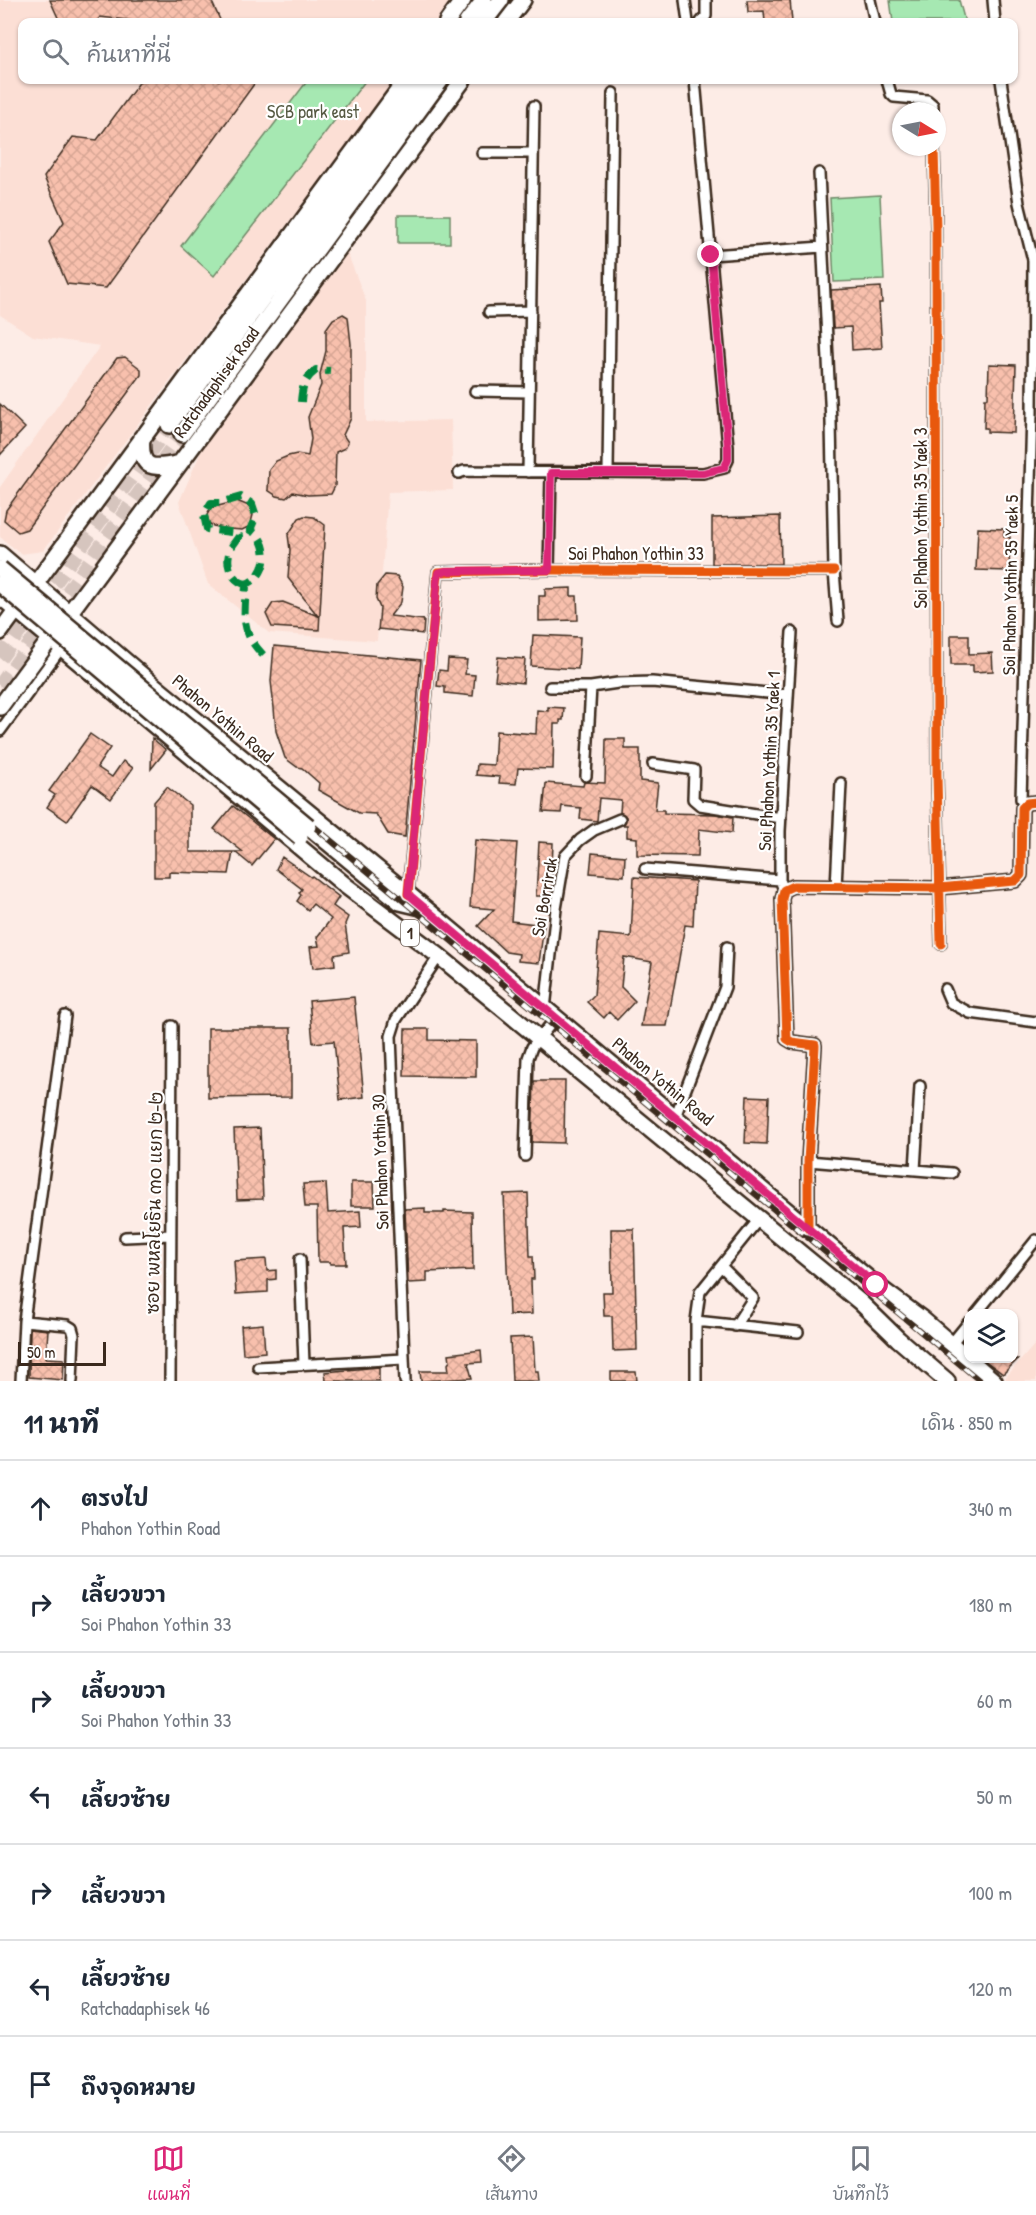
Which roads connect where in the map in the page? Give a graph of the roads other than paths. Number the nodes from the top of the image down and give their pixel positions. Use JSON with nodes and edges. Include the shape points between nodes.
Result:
{"nodes":[{"id":1,"x":463,"y":0,"type":"edge"},
{"id":2,"x":484,"y":0,"type":"edge"},
{"id":3,"x":501,"y":0,"type":"edge"},
{"id":4,"x":523,"y":0,"type":"edge"},
{"id":5,"x":685,"y":0,"type":"edge"},
{"id":6,"x":706,"y":0,"type":"edge"},
{"id":7,"x":870,"y":0,"type":"edge"},
{"id":8,"x":993,"y":0,"type":"edge"},
{"id":9,"x":450,"y":18,"type":"edge"},
{"id":10,"x":470,"y":18,"type":"edge"},
{"id":11,"x":487,"y":18,"type":"edge"},
{"id":12,"x":509,"y":18,"type":"edge"},
{"id":13,"x":687,"y":18,"type":"edge"},
{"id":14,"x":704,"y":18,"type":"edge"},
{"id":15,"x":874,"y":18,"type":"edge"},
{"id":16,"x":995,"y":18,"type":"edge"},
{"id":17,"x":403,"y":84,"type":"edge"},
{"id":18,"x":421,"y":84,"type":"edge"},
{"id":19,"x":438,"y":84,"type":"edge"},
{"id":20,"x":460,"y":84,"type":"edge"},
{"id":21,"x":695,"y":84,"type":"edge"},
{"id":22,"x":888,"y":84,"type":"edge"},
{"id":23,"x":1002,"y":84,"type":"edge"},
{"id":24,"x":613,"y":93,"type":"dead end"},
{"id":25,"x":929,"y":102,"type":"edge"},
{"id":26,"x":534,"y":106,"type":"dead end"},
{"id":27,"x":482,"y":153,"type":"dead end"},
{"id":28,"x":533,"y":153,"type":"junction"},
{"id":29,"x":934,"y":156,"type":"edge"},
{"id":30,"x":819,"y":173,"type":"dead end"},
{"id":31,"x":822,"y":247,"type":"junction"},
{"id":32,"x":711,"y":255,"type":"junction"},
{"id":33,"x":531,"y":311,"type":"junction"},
{"id":34,"x":489,"y":312,"type":"dead end"},
{"id":35,"x":475,"y":391,"type":"dead end"},
{"id":36,"x":530,"y":392,"type":"junction"},
{"id":37,"x":1034,"y":413,"type":"edge"},
{"id":38,"x":142,"y":437,"type":"junction"},
{"id":39,"x":180,"y":463,"type":"junction"},
{"id":40,"x":528,"y":472,"type":"junction"},
{"id":41,"x":608,"y":472,"type":"junction"},
{"id":42,"x":459,"y":473,"type":"dead end"},
{"id":43,"x":551,"y":473,"type":"junction"},
{"id":44,"x":0,"y":554,"type":"edge"},
{"id":45,"x":0,"y":569,"type":"edge"},
{"id":46,"x":549,"y":570,"type":"junction"},
{"id":47,"x":834,"y":571,"type":"junction"},
{"id":48,"x":0,"y":584,"type":"edge"},
{"id":49,"x":35,"y":584,"type":"junction"},
{"id":50,"x":0,"y":596,"type":"edge"},
{"id":51,"x":16,"y":610,"type":"junction"},
{"id":52,"x":69,"y":613,"type":"junction"},
{"id":53,"x":838,"y":621,"type":"dead end"},
{"id":54,"x":0,"y":632,"type":"edge"},
{"id":55,"x":792,"y":632,"type":"dead end"},
{"id":56,"x":56,"y":643,"type":"junction"},
{"id":57,"x":151,"y":683,"type":"junction"},
{"id":58,"x":549,"y":687,"type":"dead end"},
{"id":59,"x":591,"y":687,"type":"junction"},
{"id":60,"x":788,"y":695,"type":"junction"},
{"id":61,"x":0,"y":707,"type":"edge"},
{"id":62,"x":134,"y":708,"type":"junction"},
{"id":63,"x":0,"y":731,"type":"edge"},
{"id":64,"x":653,"y":764,"type":"dead end"},
{"id":65,"x":586,"y":776,"type":"dead end"},
{"id":66,"x":841,"y":783,"type":"dead end"},
{"id":67,"x":1030,"y":803,"type":"edge"},
{"id":68,"x":781,"y":818,"type":"junction"},
{"id":69,"x":620,"y":819,"type":"dead end"},
{"id":70,"x":304,"y":832,"type":"junction"},
{"id":71,"x":645,"y":869,"type":"dead end"},
{"id":72,"x":782,"y":885,"type":"junction"},
{"id":73,"x":836,"y":887,"type":"junction"},
{"id":74,"x":939,"y":888,"type":"junction"},
{"id":75,"x":408,"y":894,"type":"junction"},
{"id":76,"x":424,"y":907,"type":"junction"},
{"id":77,"x":393,"y":920,"type":"junction"},
{"id":78,"x":941,"y":944,"type":"dead end"},
{"id":79,"x":727,"y":948,"type":"dead end"},
{"id":80,"x":439,"y":956,"type":"junction"},
{"id":81,"x":945,"y":989,"type":"dead end"},
{"id":82,"x":551,"y":1014,"type":"junction"},
{"id":83,"x":65,"y":1016,"type":"dead end"},
{"id":84,"x":1036,"y":1023,"type":"edge"},
{"id":85,"x":172,"y":1026,"type":"dead end"},
{"id":86,"x":540,"y":1038,"type":"junction"},
{"id":87,"x":920,"y":1086,"type":"dead end"},
{"id":88,"x":675,"y":1117,"type":"junction"},
{"id":89,"x":525,"y":1156,"type":"dead end"},
{"id":90,"x":808,"y":1161,"type":"junction"},
{"id":91,"x":915,"y":1170,"type":"junction"},
{"id":92,"x":952,"y":1173,"type":"dead end"},
{"id":93,"x":759,"y":1219,"type":"junction"},
{"id":94,"x":808,"y":1228,"type":"junction"},
{"id":95,"x":170,"y":1235,"type":"junction"},
{"id":96,"x":125,"y":1237,"type":"dead end"},
{"id":97,"x":1036,"y":1240,"type":"edge"},
{"id":98,"x":300,"y":1259,"type":"dead end"},
{"id":99,"x":721,"y":1266,"type":"junction"},
{"id":100,"x":876,"y":1285,"type":"junction"},
{"id":101,"x":860,"y":1302,"type":"junction"},
{"id":102,"x":980,"y":1309,"type":"edge"},
{"id":103,"x":24,"y":1321,"type":"junction"},
{"id":104,"x":696,"y":1322,"type":"junction"},
{"id":105,"x":735,"y":1326,"type":"junction"},
{"id":106,"x":964,"y":1329,"type":"edge"},
{"id":107,"x":798,"y":1332,"type":"dead end"},
{"id":108,"x":951,"y":1344,"type":"junction"},
{"id":109,"x":404,"y":1359,"type":"junction"},
{"id":110,"x":304,"y":1364,"type":"junction"},
{"id":111,"x":258,"y":1367,"type":"dead end"},
{"id":112,"x":21,"y":1381,"type":"edge"},
{"id":113,"x":72,"y":1381,"type":"edge"},
{"id":114,"x":170,"y":1381,"type":"edge"},
{"id":115,"x":405,"y":1381,"type":"edge"},
{"id":116,"x":696,"y":1381,"type":"edge"},
{"id":117,"x":947,"y":1381,"type":"edge"},
{"id":118,"x":961,"y":1381,"type":"edge"},
{"id":119,"x":981,"y":1381,"type":"edge"},
{"id":120,"x":994,"y":1381,"type":"edge"}],
"edges":[{"from":1,"to":9,"type":"main road"},
{"from":2,"to":10,"type":"main road"},
{"from":3,"to":11,"type":"main road"},
{"from":4,"to":12,"type":"main road"},
{"from":5,"to":13,"type":"street"},
{"from":6,"to":14,"type":"street"},
{"from":7,"to":15,"type":"street"},
{"from":8,"to":16,"type":"street"},
{"from":17,"to":38,"type":"main road","name":"Ratchadaphisek Road"},
{"from":18,"to":19,"type":"main road","name":"Ratchadaphisek Road","via":[[175,430]]},
{"from":20,"to":39,"type":"main road","name":"Ratchadaphisek Road"},
{"from":21,"to":32,"type":"street"},
{"from":22,"to":25,"type":"street","via":[[891,94]]},
{"from":23,"to":37,"type":"street","name":"Soi Phahon Yothin 35 Yaek 5","via":[[1019,203],[1033,260]]},
{"from":24,"to":41,"type":"street"},
{"from":26,"to":28,"type":"street"},
{"from":27,"to":28,"type":"street"},
{"from":28,"to":33,"type":"street"},
{"from":29,"to":74,"type":"street","name":"Soi Phahon Yothin 35 Yaek 3"},
{"from":30,"to":31,"type":"street"},
{"from":31,"to":32,"type":"street"},
{"from":31,"to":47,"type":"street"},
{"from":32,"to":41,"type":"street","via":[[728,460],[724,468],[703,473]]},
{"from":33,"to":34,"type":"street"},
{"from":33,"to":36,"type":"street"},
{"from":35,"to":36,"type":"street"},
{"from":36,"to":40,"type":"street"},
{"from":37,"to":67,"type":"street","name":"Soi Phahon Yothin 35 Yaek 5","via":[[1021,799]]},
{"from":38,"to":39,"type":"main road","via":[[141,455],[146,463],[156,467]]},
{"from":38,"to":49,"type":"main road","name":"Ratchadaphisek Road"},
{"from":39,"to":52,"type":"main road","name":"Ratchadaphisek Road"},
{"from":40,"to":42,"type":"street"},
{"from":40,"to":43,"type":"street"},
{"from":41,"to":43,"type":"street"},
{"from":43,"to":46,"type":"street"},
{"from":44,"to":49,"type":"main road","name":"Phahon Yothin Road","number":"1"},
{"from":45,"to":70,"type":"main road","name":"Phahon Yothin Road","bridge":true},
{"from":46,"to":47,"type":"street","name":"Soi Phahon Yothin 33"},
{"from":46,"to":75,"type":"street","name":"Soi Phahon Yothin 33","via":[[438,573]]},
{"from":47,"to":53,"type":"street"},
{"from":48,"to":70,"type":"main road","name":"Phahon Yothin Road","bridge":true},
{"from":49,"to":51,"type":"main road","name":"Ratchadaphisek Road"},
{"from":49,"to":52,"type":"main road","name":"Phahon Yothin Road","number":"1"},
{"from":50,"to":51,"type":"main road","name":"Phahon Yothin Road","number":"1"},
{"from":51,"to":54,"type":"main road","name":"Ratchadaphisek Road"},
{"from":51,"to":56,"type":"main road","name":"Phahon Yothin Road","number":"1"},
{"from":52,"to":56,"type":"main road","name":"Ratchadaphisek Road"},
{"from":52,"to":57,"type":"main road","name":"Phahon Yothin Road","number":"1"},
{"from":55,"to":60,"type":"street","name":"Soi Phahon Yothin 35 Yaek 1"},
{"from":56,"to":61,"type":"main road","name":"Ratchadaphisek Road"},
{"from":56,"to":62,"type":"main road","name":"Phahon Yothin Road","number":"1"},
{"from":56,"to":63,"type":"street"},
{"from":57,"to":62,"type":"main road","via":[[140,689]]},
{"from":57,"to":75,"type":"main road","name":"Phahon Yothin Road","number":"1"},
{"from":58,"to":59,"type":"street"},
{"from":59,"to":60,"type":"street","via":[[652,682]]},
{"from":59,"to":65,"type":"street"},
{"from":60,"to":68,"type":"street","name":"Soi Phahon Yothin 35 Yaek 1"},
{"from":62,"to":77,"type":"main road","name":"Phahon Yothin Road","number":"1","via":[[346,886]]},
{"from":64,"to":68,"type":"street","via":[[694,770],[693,799],[700,805]]},
{"from":66,"to":73,"type":"street"},
{"from":67,"to":74,"type":"street","via":[[1022,808],[1018,880]]},
{"from":68,"to":72,"type":"street","name":"Soi Phahon Yothin 35 Yaek 1"},
{"from":69,"to":82,"type":"street","name":"Soi Borrirak","via":[[594,830],[565,856],[556,909]]},
{"from":70,"to":76,"type":"main road","name":"Phahon Yothin Road","via":[[400,902]]},
{"from":70,"to":77,"type":"main road","name":"Phahon Yothin Road","via":[[382,904]]},
{"from":71,"to":72,"type":"street"},
{"from":72,"to":73,"type":"street"},
{"from":72,"to":90,"type":"street","via":[[787,1039],[815,1045]]},
{"from":73,"to":74,"type":"street"},
{"from":74,"to":78,"type":"street","name":"Soi Phahon Yothin 35 Yaek 3"},
{"from":75,"to":76,"type":"main road","name":"Phahon Yothin Road","number":"1"},
{"from":76,"to":82,"type":"main road","name":"Phahon Yothin Road","number":"1"},
{"from":77,"to":80,"type":"main road","name":"Phahon Yothin Road","number":"1"},
{"from":79,"to":88,"type":"street","via":[[725,987]]},
{"from":80,"to":86,"type":"main road","name":"Phahon Yothin Road","number":"1"},
{"from":80,"to":109,"type":"street","name":"Soi Phahon Yothin 30","via":[[396,1020],[392,1036]]},
{"from":81,"to":84,"type":"street","via":[[951,1003],[970,1013]]},
{"from":82,"to":86,"type":"street"},
{"from":82,"to":88,"type":"main road","name":"Phahon Yothin Road","number":"1"},
{"from":83,"to":103,"type":"street"},
{"from":85,"to":95,"type":"street","name":"ซอย พหลโยธิน ๓๐ แยก ๒-๒"},
{"from":86,"to":89,"type":"street","via":[[528,1058]]},
{"from":86,"to":93,"type":"main road","name":"Phahon Yothin Road","number":"1"},
{"from":87,"to":91,"type":"street"},
{"from":88,"to":94,"type":"main road","name":"Phahon Yothin Road"},
{"from":90,"to":91,"type":"street"},
{"from":90,"to":94,"type":"street"},
{"from":91,"to":92,"type":"street"},
{"from":93,"to":99,"type":"street"},
{"from":93,"to":101,"type":"main road","name":"Phahon Yothin Road","number":"1"},
{"from":94,"to":100,"type":"main road","name":"Phahon Yothin Road"},
{"from":95,"to":96,"type":"street"},
{"from":95,"to":114,"type":"street","name":"ซอย พหลโยธิน ๓๐ แยก ๒-๒"},
{"from":97,"to":102,"type":"street"},
{"from":98,"to":110,"type":"street"},
{"from":99,"to":104,"type":"street","via":[[700,1292]]},
{"from":99,"to":105,"type":"street","via":[[753,1298]]},
{"from":100,"to":108,"type":"main road","name":"Phahon Yothin Road"},
{"from":100,"to":119,"type":"main road","name":"Phahon Yothin Road","via":[[905,1317]]},
{"from":101,"to":117,"type":"main road","name":"Phahon Yothin Road","number":"1"},
{"from":101,"to":118,"type":"main road","name":"Phahon Yothin Road"},
{"from":103,"to":112,"type":"street"},
{"from":103,"to":113,"type":"street","via":[[72,1328]]},
{"from":104,"to":105,"type":"street"},
{"from":104,"to":116,"type":"street"},
{"from":105,"to":107,"type":"street"},
{"from":106,"to":108,"type":"street"},
{"from":108,"to":120,"type":"main road","name":"Phahon Yothin Road"},
{"from":109,"to":110,"type":"street"},
{"from":109,"to":115,"type":"street","name":"Soi Phahon Yothin 30"},
{"from":110,"to":111,"type":"street"}]}
